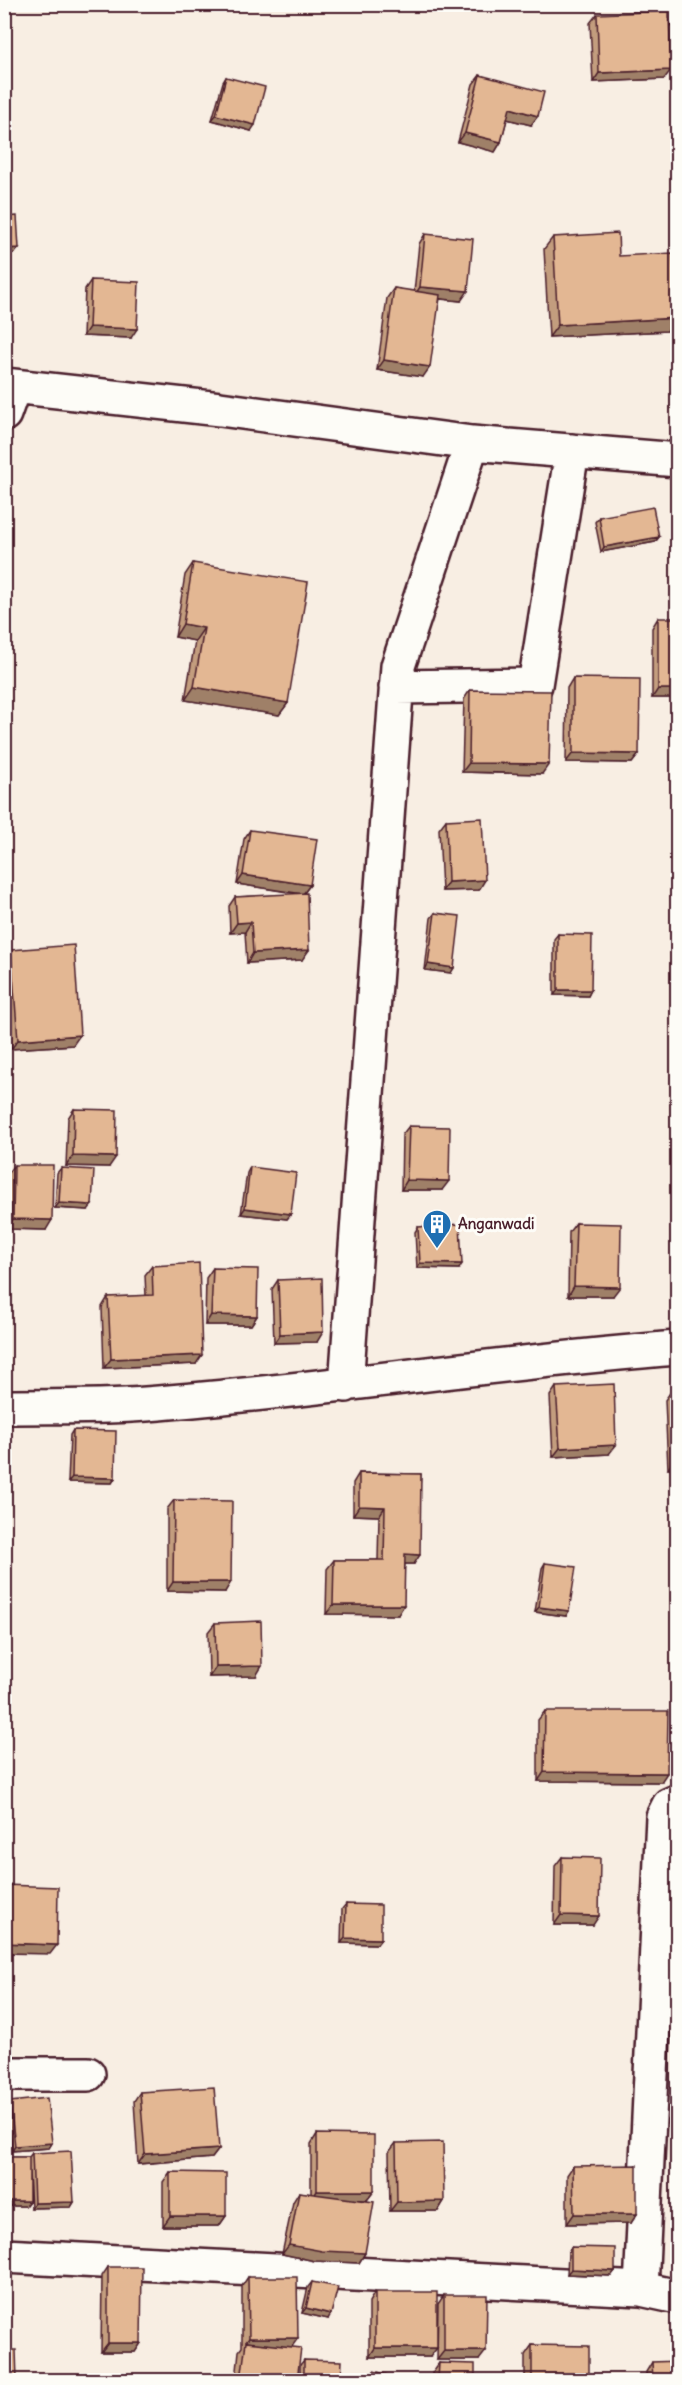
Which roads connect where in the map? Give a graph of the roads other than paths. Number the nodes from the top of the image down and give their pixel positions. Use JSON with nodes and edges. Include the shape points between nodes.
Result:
{"nodes":[{"id":1,"x":662,"y":4,"type":"edge"},
{"id":2,"x":678,"y":9,"type":"edge"},
{"id":3,"x":8,"y":395,"type":"edge"},
{"id":4,"x":472,"y":443,"type":"junction"},
{"id":5,"x":572,"y":451,"type":"junction"},
{"id":6,"x":678,"y":460,"type":"edge"},
{"id":7,"x":396,"y":687,"type":"junction"},
{"id":8,"x":678,"y":1348,"type":"edge"},
{"id":9,"x":346,"y":1385,"type":"junction"},
{"id":10,"x":4,"y":1407,"type":"edge"},
{"id":11,"x":678,"y":1801,"type":"edge"},
{"id":12,"x":4,"y":2074,"type":"edge"},
{"id":13,"x":88,"y":2074,"type":"dead end"},
{"id":14,"x":4,"y":2256,"type":"edge"},
{"id":15,"x":641,"y":2289,"type":"junction"},
{"id":16,"x":678,"y":2297,"type":"edge"}],
"edges":[{"from":1,"to":2,"type":"street"},
{"from":3,"to":4,"type":"street","via":[[220,408]]},
{"from":4,"to":5,"type":"street"},
{"from":4,"to":7,"type":"street","via":[[398,666]]},
{"from":5,"to":6,"type":"street"},
{"from":5,"to":7,"type":"street","via":[[535,685]]},
{"from":7,"to":9,"type":"street"},
{"from":8,"to":9,"type":"street","via":[[576,1356]]},
{"from":9,"to":10,"type":"street","via":[[156,1404]]},
{"from":11,"to":15,"type":"street","via":[[669,1805],[663,1816]]},
{"from":12,"to":13,"type":"street"},
{"from":14,"to":15,"type":"street"},
{"from":15,"to":16,"type":"street"}]}
